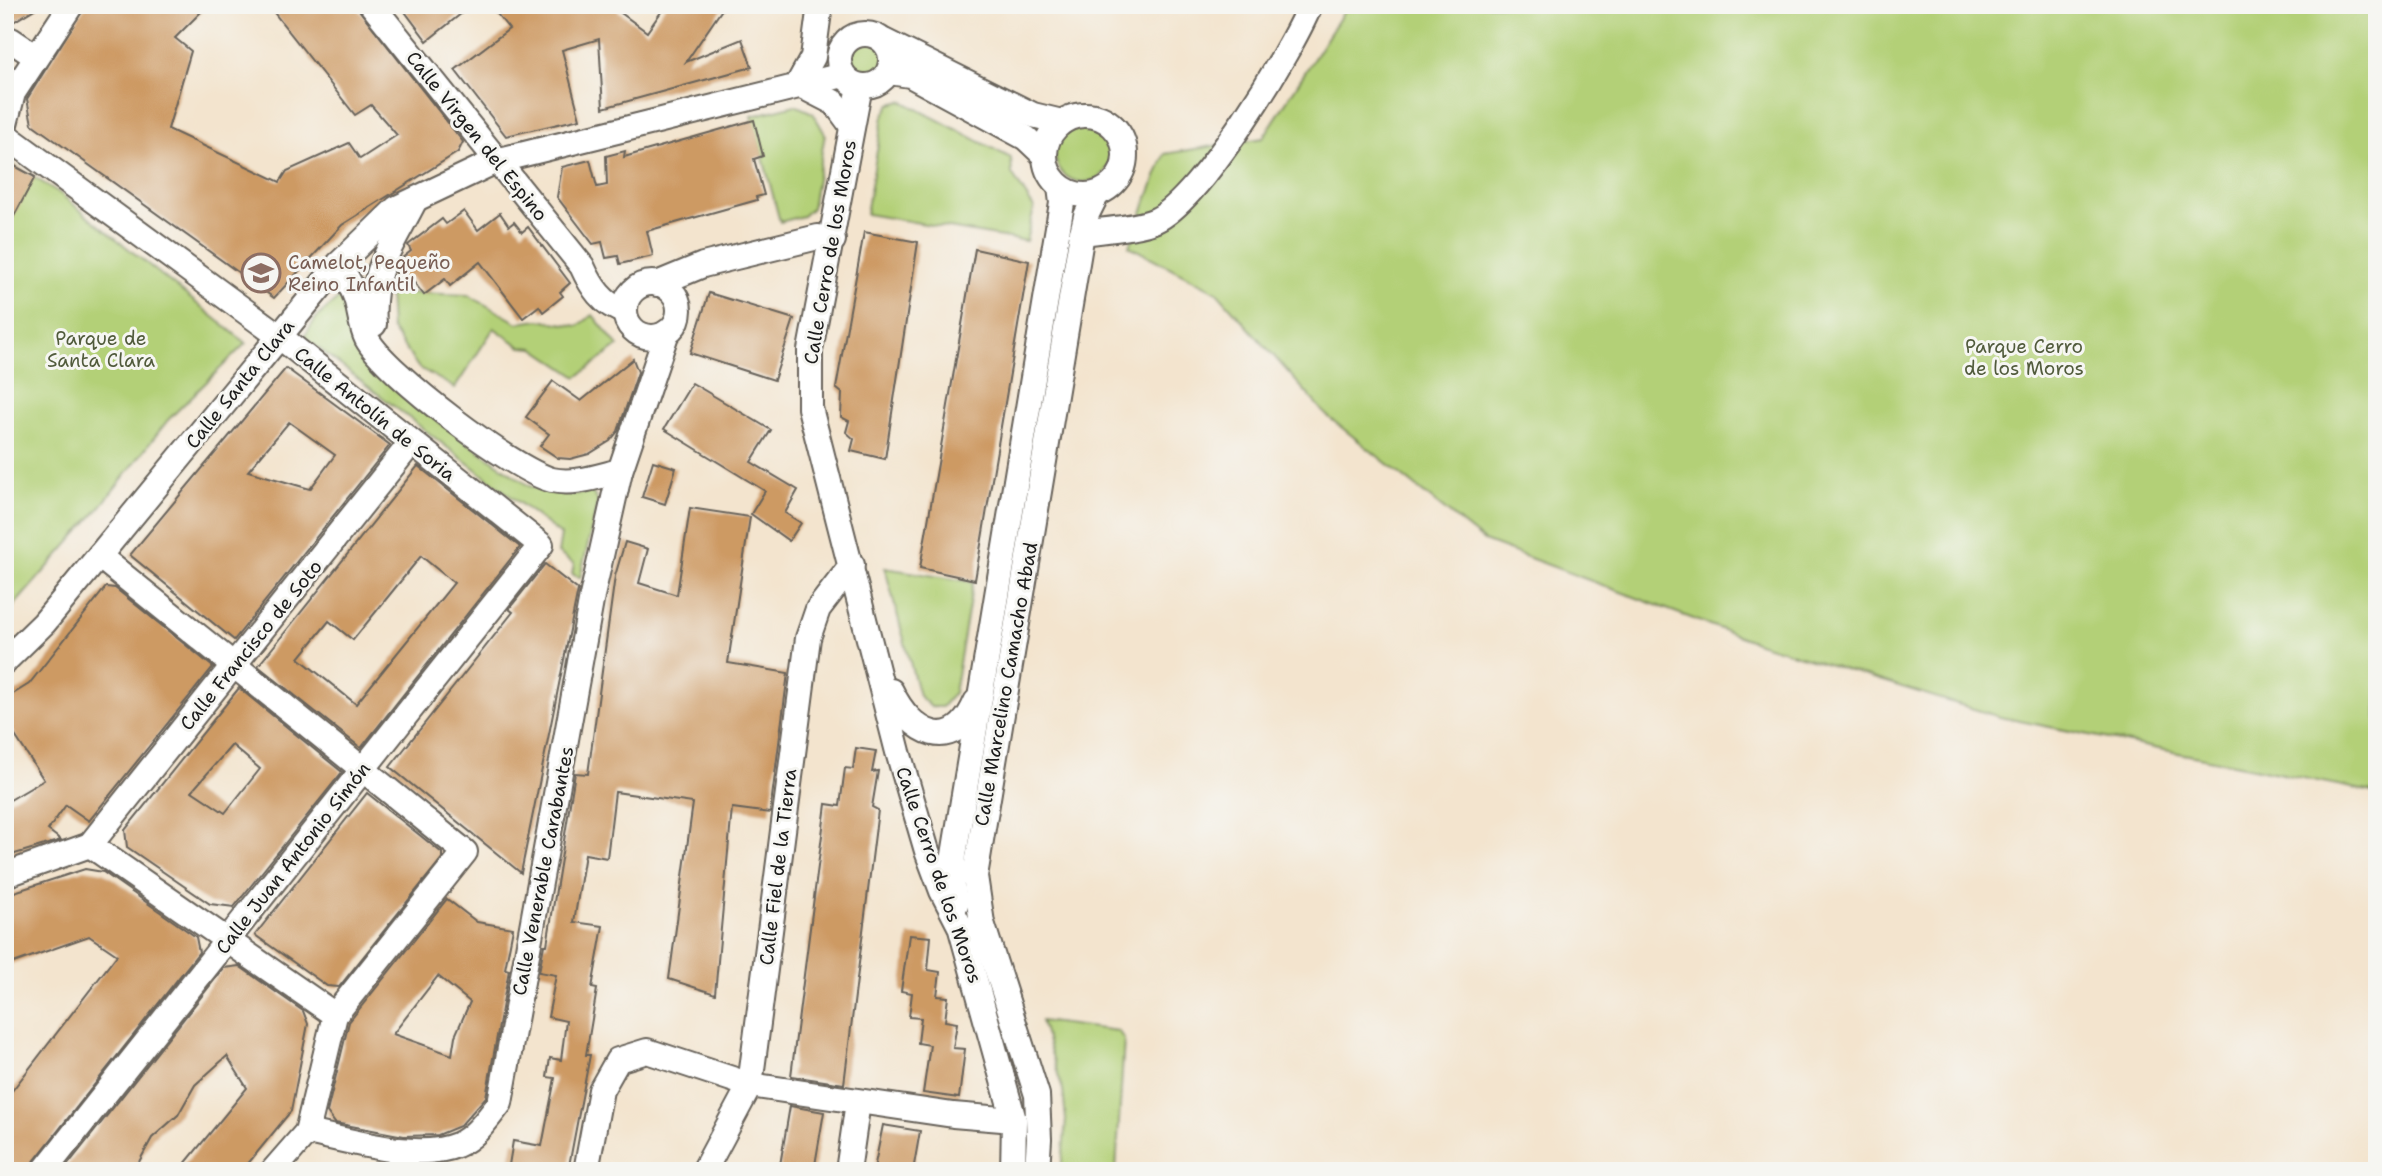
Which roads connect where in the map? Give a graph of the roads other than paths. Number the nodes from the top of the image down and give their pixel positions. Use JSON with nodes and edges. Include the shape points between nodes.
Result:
{"nodes":[{"id":1,"x":71,"y":5,"type":"edge"},
{"id":2,"x":372,"y":5,"type":"edge"},
{"id":3,"x":1310,"y":5,"type":"edge"},
{"id":4,"x":812,"y":9,"type":"edge"},
{"id":5,"x":884,"y":41,"type":"junction"},
{"id":6,"x":5,"y":44,"type":"edge"},
{"id":7,"x":35,"y":56,"type":"junction"},
{"id":8,"x":849,"y":59,"type":"junction"},
{"id":9,"x":889,"y":72,"type":"junction"},
{"id":10,"x":798,"y":84,"type":"junction"},
{"id":11,"x":1062,"y":122,"type":"junction"},
{"id":12,"x":5,"y":124,"type":"edge"},
{"id":13,"x":852,"y":126,"type":"junction"},
{"id":14,"x":5,"y":135,"type":"edge"},
{"id":15,"x":1044,"y":155,"type":"junction"},
{"id":16,"x":496,"y":161,"type":"junction"},
{"id":17,"x":1060,"y":187,"type":"junction"},
{"id":18,"x":1097,"y":194,"type":"junction"},
{"id":19,"x":415,"y":200,"type":"junction"},
{"id":20,"x":1082,"y":233,"type":"junction"},
{"id":21,"x":833,"y":240,"type":"junction"},
{"id":22,"x":339,"y":264,"type":"junction"},
{"id":23,"x":703,"y":265,"type":"junction"},
{"id":24,"x":639,"y":295,"type":"junction"},
{"id":25,"x":677,"y":302,"type":"junction"},
{"id":26,"x":667,"y":332,"type":"junction"},
{"id":27,"x":641,"y":335,"type":"junction"},
{"id":28,"x":279,"y":336,"type":"junction"},
{"id":29,"x":382,"y":359,"type":"junction"},
{"id":30,"x":650,"y":383,"type":"junction"},
{"id":31,"x":411,"y":443,"type":"junction"},
{"id":32,"x":620,"y":471,"type":"junction"},
{"id":33,"x":541,"y":545,"type":"joint"},
{"id":34,"x":99,"y":556,"type":"junction"},
{"id":35,"x":852,"y":565,"type":"junction"},
{"id":36,"x":5,"y":660,"type":"edge"},
{"id":37,"x":877,"y":662,"type":"junction"},
{"id":38,"x":235,"y":666,"type":"junction"},
{"id":39,"x":984,"y":685,"type":"junction"},
{"id":40,"x":363,"y":769,"type":"junction"},
{"id":41,"x":90,"y":845,"type":"junction"},
{"id":42,"x":5,"y":875,"type":"edge"},
{"id":43,"x":960,"y":926,"type":"junction"},
{"id":44,"x":227,"y":940,"type":"junction"},
{"id":45,"x":335,"y":1015,"type":"junction"},
{"id":46,"x":750,"y":1085,"type":"junction"},
{"id":47,"x":858,"y":1102,"type":"junction"},
{"id":48,"x":1014,"y":1120,"type":"junction"},
{"id":49,"x":307,"y":1132,"type":"junction"},
{"id":50,"x":44,"y":1171,"type":"edge"},
{"id":51,"x":274,"y":1171,"type":"edge"},
{"id":52,"x":586,"y":1171,"type":"edge"},
{"id":53,"x":704,"y":1171,"type":"edge"},
{"id":54,"x":848,"y":1171,"type":"edge"},
{"id":55,"x":1013,"y":1171,"type":"edge"},
{"id":56,"x":1037,"y":1171,"type":"edge"}],
"edges":[{"from":1,"to":7,"type":"street"},
{"from":2,"to":16,"type":"street","name":"Calle Virgen del Espino"},
{"from":3,"to":20,"type":"street","via":[[1253,108],[1190,190],[1156,220]]},
{"from":4,"to":8,"type":"street"},
{"from":4,"to":10,"type":"street","via":[[813,57]]},
{"from":5,"to":8,"type":"street","via":[[869,33]]},
{"from":5,"to":9,"type":"street","via":[[892,56]]},
{"from":5,"to":11,"type":"street","via":[[1033,114]]},
{"from":6,"to":7,"type":"street","via":[[11,40]]},
{"from":7,"to":12,"type":"street","via":[[13,93]]},
{"from":8,"to":9,"type":"street","via":[[877,84]]},
{"from":8,"to":10,"type":"street","name":"Calle Santa Clara"},
{"from":8,"to":13,"type":"street","name":"Calle Cerro de los Moros"},
{"from":9,"to":15,"type":"street","via":[[910,75],[1026,138]]},
{"from":10,"to":13,"type":"street","via":[[835,103]]},
{"from":10,"to":16,"type":"street","name":"Calle Santa Clara"},
{"from":11,"to":15,"type":"street","via":[[1052,131]]},
{"from":11,"to":18,"type":"street","via":[[1074,116],[1102,118],[1121,137],[1125,151],[1119,177]]},
{"from":13,"to":21,"type":"street","name":"Calle Cerro de los Moros"},
{"from":14,"to":28,"type":"street","name":"Calle Antolín de Soria"},
{"from":15,"to":17,"type":"street","via":[[1051,178]]},
{"from":16,"to":19,"type":"street","name":"Calle Santa Clara"},
{"from":16,"to":24,"type":"street","name":"Calle Virgen del Espino","via":[[582,266]]},
{"from":17,"to":18,"type":"street","via":[[1083,196]]},
{"from":17,"to":39,"type":"street","name":"Calle Marcelino Camacho Abad","via":[[1062,203]]},
{"from":18,"to":20,"type":"street","name":"Calle Marcelino Camacho Abad"},
{"from":19,"to":22,"type":"street","name":"Calle Santa Clara","via":[[397,208]]},
{"from":19,"to":29,"type":"street","via":[[377,274],[372,294]]},
{"from":20,"to":56,"type":"street","name":"Calle Marcelino Camacho Abad","via":[[975,876],[982,923],[1037,1095]]},
{"from":21,"to":23,"type":"street","via":[[818,237]]},
{"from":21,"to":35,"type":"street","name":"Calle Cerro de los Moros","via":[[810,350],[808,391]]},
{"from":22,"to":28,"type":"street","name":"Calle Santa Clara"},
{"from":22,"to":29,"type":"street","via":[[356,296],[366,338]]},
{"from":23,"to":24,"type":"street"},
{"from":23,"to":25,"type":"street"},
{"from":24,"to":25,"type":"street","via":[[670,290]]},
{"from":24,"to":27,"type":"street","via":[[629,325]]},
{"from":25,"to":26,"type":"street","via":[[677,319]]},
{"from":26,"to":27,"type":"street"},
{"from":26,"to":30,"type":"street","name":"Calle Venerable Carabantes"},
{"from":27,"to":30,"type":"street","name":"Calle Venerable Carabantes"},
{"from":28,"to":31,"type":"street","name":"Calle Antolín de Soria"},
{"from":28,"to":34,"type":"street","name":"Calle Santa Clara"},
{"from":29,"to":32,"type":"street","via":[[529,472],[554,481]]},
{"from":30,"to":32,"type":"street","name":"Calle Venerable Carabantes"},
{"from":31,"to":33,"type":"street","name":"Calle Antolín de Soria"},
{"from":31,"to":38,"type":"street","name":"Calle Francisco de Soto"},
{"from":32,"to":49,"type":"street","name":"Calle Venerable Carabantes","via":[[592,596],[500,1103],[482,1126],[458,1145],[423,1153]]},
{"from":33,"to":40,"type":"street","name":"Calle Juan Antonio Simón"},
{"from":34,"to":36,"type":"street","name":"Calle Santa Clara","via":[[44,623]]},
{"from":34,"to":38,"type":"street"},
{"from":35,"to":37,"type":"street","name":"Calle Cerro de los Moros"},
{"from":35,"to":46,"type":"street","name":"Calle Fiel de la Tierra","via":[[818,609],[808,638]]},
{"from":37,"to":39,"type":"street","name":"Calle Cerro de los Moros","via":[[900,711],[917,728],[929,732],[960,727],[970,717]]},
{"from":37,"to":43,"type":"street","name":"Calle Cerro de los Moros","via":[[927,851]]},
{"from":38,"to":40,"type":"street"},
{"from":38,"to":41,"type":"street","name":"Calle Francisco de Soto"},
{"from":39,"to":43,"type":"street","name":"Calle Marcelino Camacho Abad","via":[[954,855],[952,884]]},
{"from":40,"to":44,"type":"street","name":"Calle Juan Antonio Simón"},
{"from":40,"to":45,"type":"street","via":[[465,852]]},
{"from":41,"to":42,"type":"street"},
{"from":41,"to":44,"type":"street"},
{"from":43,"to":48,"type":"street","name":"Calle Cerro de los Moros"},
{"from":44,"to":45,"type":"street"},
{"from":44,"to":50,"type":"street","name":"Calle Juan Antonio Simón"},
{"from":45,"to":49,"type":"street"},
{"from":46,"to":47,"type":"street"},
{"from":46,"to":52,"type":"street","via":[[647,1051],[618,1060],[601,1090]]},
{"from":46,"to":53,"type":"street","name":"Calle Fiel de la Tierra"},
{"from":47,"to":48,"type":"street"},
{"from":47,"to":54,"type":"street"},
{"from":48,"to":55,"type":"street","name":"Calle Cerro de los Moros"},
{"from":49,"to":51,"type":"street"}]}
